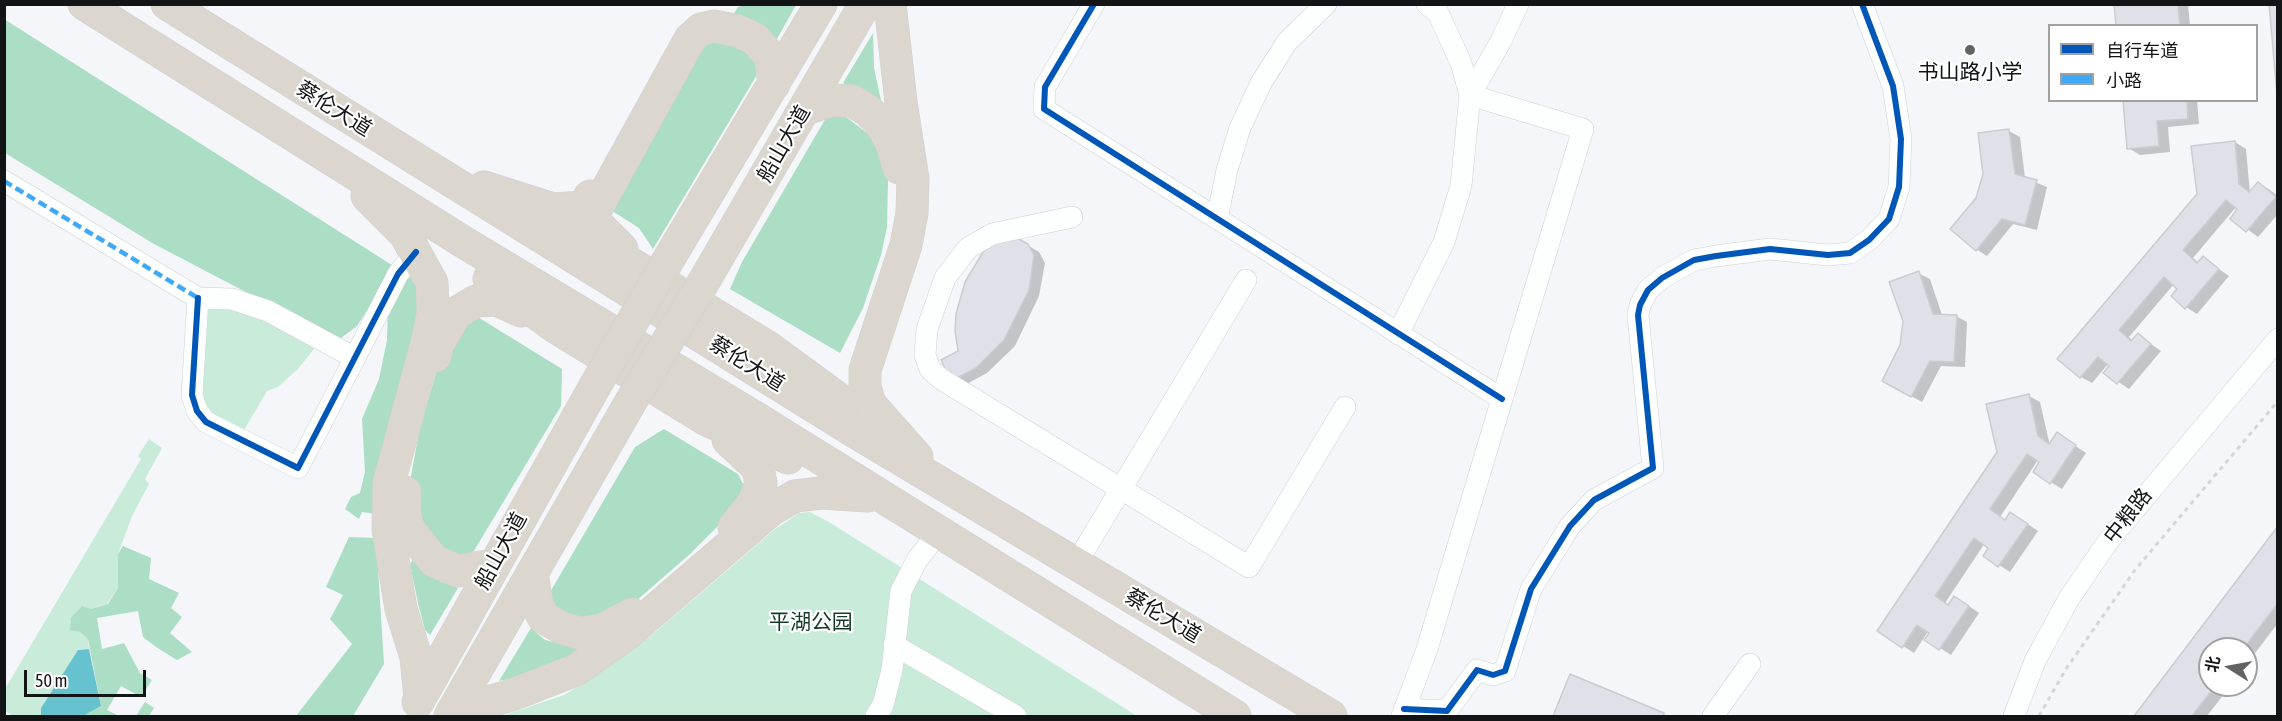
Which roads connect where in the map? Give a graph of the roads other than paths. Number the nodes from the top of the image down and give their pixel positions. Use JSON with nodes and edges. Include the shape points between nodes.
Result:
{"nodes":[{"id":1,"x":84,"y":4,"type":"edge"},
{"id":2,"x":167,"y":4,"type":"edge"},
{"id":3,"x":723,"y":4,"type":"edge"},
{"id":4,"x":821,"y":4,"type":"edge"},
{"id":5,"x":865,"y":4,"type":"edge"},
{"id":6,"x":890,"y":4,"type":"edge"},
{"id":7,"x":1094,"y":4,"type":"edge"},
{"id":8,"x":1326,"y":4,"type":"edge"},
{"id":9,"x":1427,"y":4,"type":"edge"},
{"id":10,"x":1518,"y":4,"type":"edge"},
{"id":11,"x":1862,"y":4,"type":"edge"},
{"id":12,"x":774,"y":84,"type":"junction"},
{"id":13,"x":1470,"y":95,"type":"junction"},
{"id":14,"x":805,"y":109,"type":"junction"},
{"id":15,"x":256,"y":112,"type":"junction"},
{"id":16,"x":375,"y":135,"type":"junction"},
{"id":17,"x":4,"y":181,"type":"edge"},
{"id":18,"x":354,"y":182,"type":"junction"},
{"id":19,"x":474,"y":184,"type":"junction"},
{"id":20,"x":1072,"y":217,"type":"dead end"},
{"id":21,"x":1217,"y":219,"type":"junction"},
{"id":22,"x":416,"y":252,"type":"junction"},
{"id":23,"x":657,"y":268,"type":"junction"},
{"id":24,"x":1246,"y":280,"type":"dead end"},
{"id":25,"x":198,"y":298,"type":"junction"},
{"id":26,"x":555,"y":327,"type":"junction"},
{"id":27,"x":1398,"y":334,"type":"junction"},
{"id":28,"x":2277,"y":339,"type":"edge"},
{"id":29,"x":768,"y":347,"type":"junction"},
{"id":30,"x":2277,"y":355,"type":"edge"},
{"id":31,"x":355,"y":358,"type":"junction"},
{"id":32,"x":1502,"y":399,"type":"junction"},
{"id":33,"x":1346,"y":407,"type":"dead end"},
{"id":34,"x":705,"y":419,"type":"junction"},
{"id":35,"x":917,"y":457,"type":"junction"},
{"id":36,"x":1121,"y":489,"type":"junction"},
{"id":37,"x":868,"y":496,"type":"junction"},
{"id":38,"x":990,"y":512,"type":"junction"},
{"id":39,"x":929,"y":526,"type":"junction"},
{"id":40,"x":1076,"y":564,"type":"junction"},
{"id":41,"x":493,"y":565,"type":"junction"},
{"id":42,"x":532,"y":573,"type":"junction"},
{"id":43,"x":894,"y":645,"type":"junction"},
{"id":44,"x":1750,"y":664,"type":"dead end"},
{"id":45,"x":415,"y":708,"type":"edge"},
{"id":46,"x":1403,"y":713,"type":"edge"},
{"id":47,"x":451,"y":714,"type":"edge"},
{"id":48,"x":876,"y":717,"type":"edge"},
{"id":49,"x":1016,"y":717,"type":"edge"},
{"id":50,"x":1235,"y":717,"type":"edge"},
{"id":51,"x":1331,"y":717,"type":"edge"},
{"id":52,"x":1713,"y":717,"type":"edge"},
{"id":53,"x":2014,"y":717,"type":"edge"},
{"id":54,"x":2023,"y":717,"type":"edge"}],
"edges":[{"from":1,"to":15,"type":"highway","name":"蔡伦大道"},
{"from":2,"to":16,"type":"highway","name":"蔡伦大道"},
{"from":3,"to":19,"type":"highway","via":[[690,24],[674,43],[584,207],[553,209]]},
{"from":4,"to":12,"type":"highway","name":"船山大道"},
{"from":5,"to":14,"type":"highway","name":"船山大道"},
{"from":6,"to":35,"type":"highway","via":[[914,179],[912,213],[906,245],[865,370],[865,387],[870,404]]},
{"from":7,"to":21,"type":"street","via":[[1045,87],[1044,109]]},
{"from":8,"to":21,"type":"street","via":[[1287,42],[1261,83],[1240,128]]},
{"from":9,"to":13,"type":"street","via":[[1438,13],[1461,63]]},
{"from":10,"to":13,"type":"street"},
{"from":11,"to":46,"type":"street","via":[[1893,86],[1901,139],[1899,187],[1889,219],[1850,253],[1828,255],[1770,249],[1694,260],[1648,290],[1638,315],[1653,468],[1594,500],[1570,526],[1531,589],[1505,671],[1493,675],[1477,670],[1447,711]]},
{"from":12,"to":23,"type":"highway","name":"船山大道"},
{"from":12,"to":23,"type":"highway","via":[[770,56],[754,39],[714,26],[701,29],[690,39],[594,213],[595,222]]},
{"from":13,"to":27,"type":"street","via":[[1461,186],[1444,242]]},
{"from":13,"to":32,"type":"street","via":[[1583,129]]},
{"from":14,"to":29,"type":"highway","via":[[833,99],[852,101],[879,121],[899,167],[895,246],[868,328],[844,371],[832,374]]},
{"from":14,"to":42,"type":"highway","name":"船山大道","bridge":true},
{"from":15,"to":18,"type":"highway","name":"蔡伦大道"},
{"from":15,"to":39,"type":"highway","name":"蔡伦大道"},
{"from":16,"to":19,"type":"highway"},
{"from":16,"to":38,"type":"highway","name":"蔡伦大道"},
{"from":17,"to":25,"type":"street"},
{"from":18,"to":22,"type":"highway","via":[[405,234]]},
{"from":18,"to":26,"type":"highway","name":"蔡伦大道"},
{"from":19,"to":23,"type":"highway","via":[[614,253]]},
{"from":20,"to":36,"type":"street","via":[[992,234],[968,248],[945,278],[927,329],[925,355],[930,369],[941,379]]},
{"from":21,"to":27,"type":"street"},
{"from":22,"to":31,"type":"street","via":[[399,274]]},
{"from":22,"to":45,"type":"highway","via":[[432,283],[433,313],[389,483],[388,529],[401,609],[416,657]]},
{"from":23,"to":29,"type":"highway"},
{"from":23,"to":41,"type":"highway","name":"船山大道","bridge":true,"via":[[595,387]]},
{"from":24,"to":36,"type":"street"},
{"from":25,"to":31,"type":"street","via":[[232,299],[268,311]]},
{"from":25,"to":31,"type":"street","via":[[192,395],[197,411],[206,422],[298,468]]},
{"from":26,"to":34,"type":"highway","name":"蔡伦大道"},
{"from":26,"to":41,"type":"highway","via":[[497,300],[476,302],[456,313],[438,345],[419,411],[405,467],[404,509],[408,528],[434,561],[458,571]]},
{"from":27,"to":32,"type":"street"},
{"from":28,"to":53,"type":"street","name":"中粮路","via":[[2109,540],[2062,610],[2035,661]]},
{"from":29,"to":35,"type":"highway"},
{"from":30,"to":54,"type":"street","name":"中粮路","via":[[2118,542],[2070,612],[2043,663]]},
{"from":32,"to":46,"type":"street","via":[[1427,649]]},
{"from":33,"to":36,"type":"street","via":[[1249,567]]},
{"from":34,"to":37,"type":"highway","name":"蔡伦大道"},
{"from":34,"to":42,"type":"highway","via":[[758,468],[760,483],[754,502],[741,521],[626,620],[602,630],[579,633],[543,618]]},
{"from":35,"to":38,"type":"highway"},
{"from":36,"to":40,"type":"street"},
{"from":37,"to":39,"type":"highway","name":"蔡伦大道"},
{"from":37,"to":47,"type":"highway","via":[[795,496],[771,510],[627,634],[576,670]]},
{"from":38,"to":40,"type":"highway","name":"蔡伦大道"},
{"from":39,"to":43,"type":"street","via":[[901,591]]},
{"from":39,"to":50,"type":"highway","name":"蔡伦大道"},
{"from":40,"to":51,"type":"highway","name":"蔡伦大道"},
{"from":41,"to":45,"type":"highway","name":"船山大道"},
{"from":42,"to":47,"type":"highway","name":"船山大道"},
{"from":43,"to":48,"type":"street","via":[[883,705]]},
{"from":43,"to":49,"type":"street"},
{"from":44,"to":52,"type":"street"}]}
